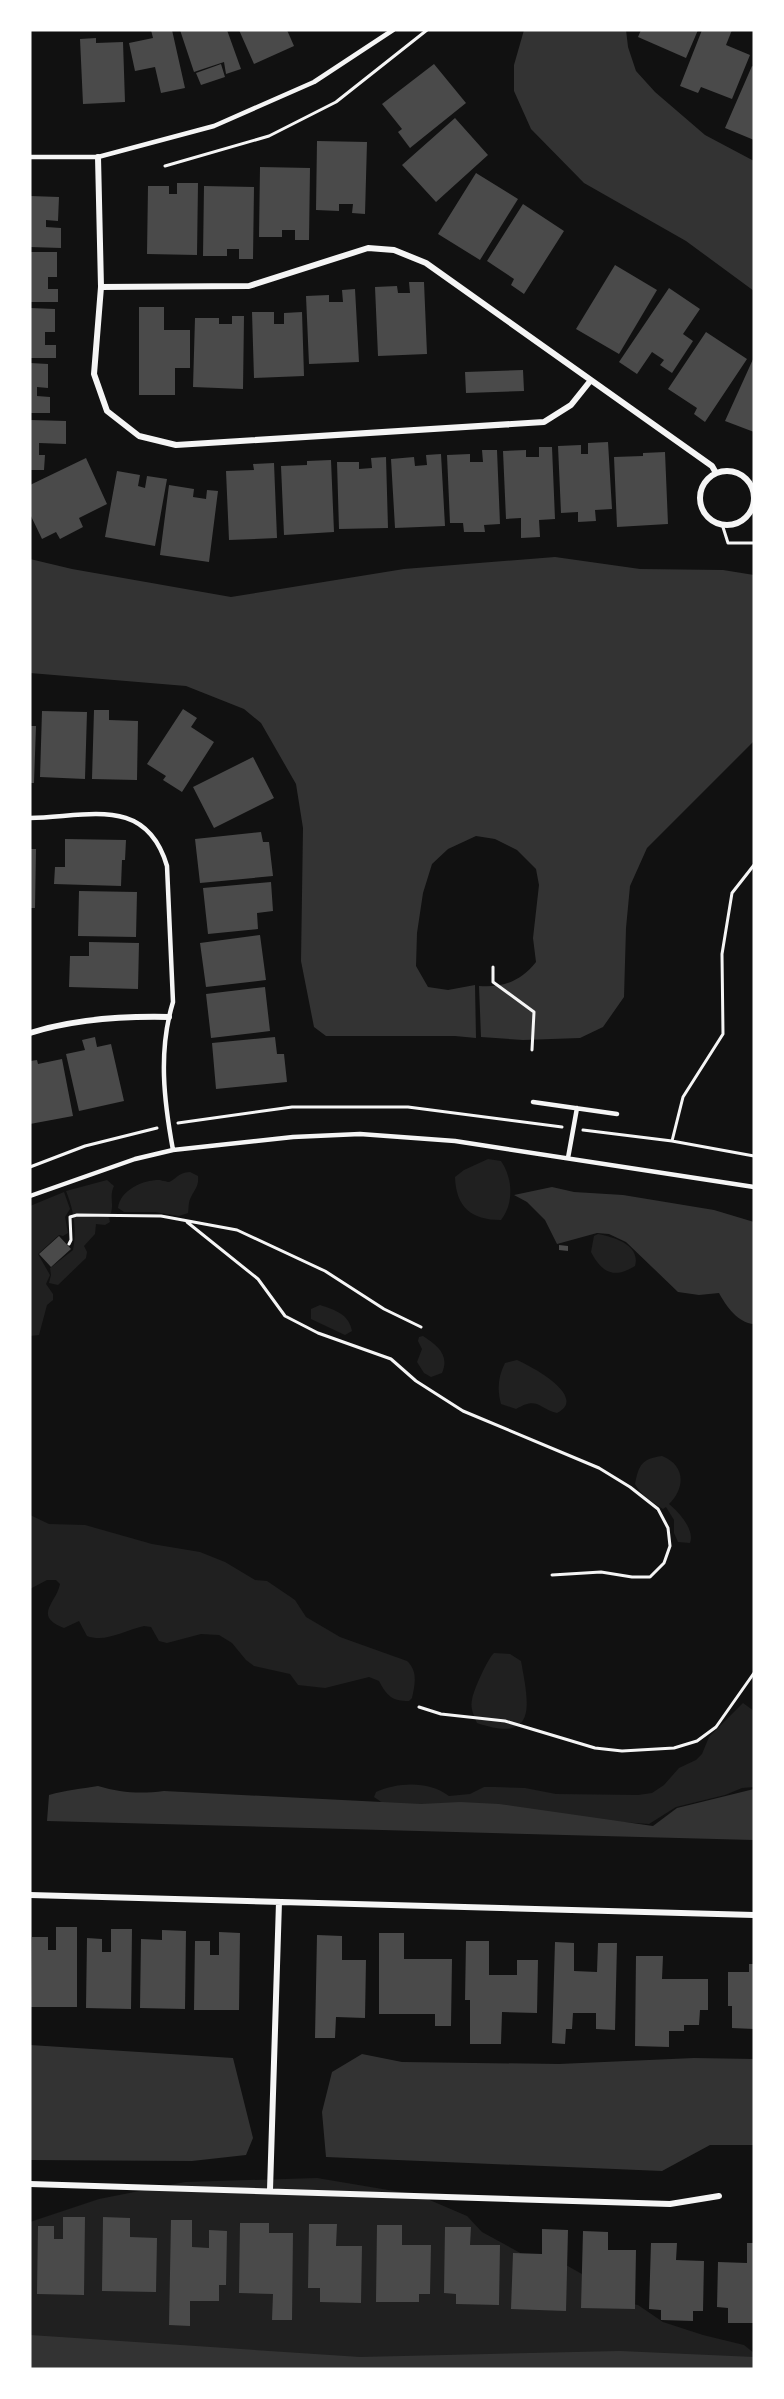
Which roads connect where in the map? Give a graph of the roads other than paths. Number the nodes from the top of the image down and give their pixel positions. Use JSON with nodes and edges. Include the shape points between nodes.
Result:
{"nodes":[{"id":1,"x":393,"y":30,"type":"edge"},
{"id":2,"x":30,"y":157,"type":"edge"},
{"id":3,"x":98,"y":157,"type":"junction"},
{"id":4,"x":101,"y":287,"type":"junction"},
{"id":5,"x":591,"y":380,"type":"junction"},
{"id":6,"x":716,"y":473,"type":"junction"},
{"id":7,"x":30,"y":818,"type":"edge"},
{"id":8,"x":169,"y":1017,"type":"junction"},
{"id":9,"x":30,"y":1033,"type":"edge"},
{"id":10,"x":533,"y":1102,"type":"dead end"},
{"id":11,"x":577,"y":1108,"type":"junction"},
{"id":12,"x":617,"y":1114,"type":"dead end"},
{"id":13,"x":173,"y":1150,"type":"junction"},
{"id":14,"x":568,"y":1158,"type":"junction"},
{"id":15,"x":754,"y":1187,"type":"edge"},
{"id":16,"x":30,"y":1196,"type":"edge"},
{"id":17,"x":30,"y":1895,"type":"edge"},
{"id":18,"x":279,"y":1902,"type":"junction"},
{"id":19,"x":754,"y":1915,"type":"edge"},
{"id":20,"x":30,"y":2184,"type":"edge"},
{"id":21,"x":270,"y":2190,"type":"junction"},
{"id":22,"x":719,"y":2196,"type":"dead end"}],
"edges":[{"from":1,"to":3,"type":"lane","via":[[314,82],[249,112],[214,126]]},
{"from":2,"to":3,"type":"lane"},
{"from":3,"to":4,"type":"street"},
{"from":4,"to":5,"type":"street","via":[[249,286],[368,248],[394,250],[426,263]]},
{"from":4,"to":5,"type":"street","via":[[94,374],[107,411],[139,436],[176,445],[544,422],[571,405]]},
{"from":5,"to":6,"type":"street","via":[[712,466]]},
{"from":6,"to":6,"type":"street","via":[[734,472],[749,482],[753,490],[752,508],[739,522],[722,524],[708,516],[700,501],[704,484]]},
{"from":7,"to":8,"type":"lane","via":[[106,813],[127,817],[156,838],[167,866],[173,1002]]},
{"from":8,"to":9,"type":"street","via":[[89,1020]]},
{"from":8,"to":13,"type":"lane","via":[[162,1073]]},
{"from":10,"to":11,"type":"lane"},
{"from":11,"to":12,"type":"lane"},
{"from":11,"to":14,"type":"lane"},
{"from":13,"to":14,"type":"lane","via":[[360,1134],[455,1140]]},
{"from":13,"to":16,"type":"lane"},
{"from":14,"to":15,"type":"lane"},
{"from":17,"to":18,"type":"street"},
{"from":18,"to":19,"type":"street"},
{"from":18,"to":21,"type":"street"},
{"from":20,"to":21,"type":"street"},
{"from":21,"to":22,"type":"street","via":[[670,2204]]}]}
